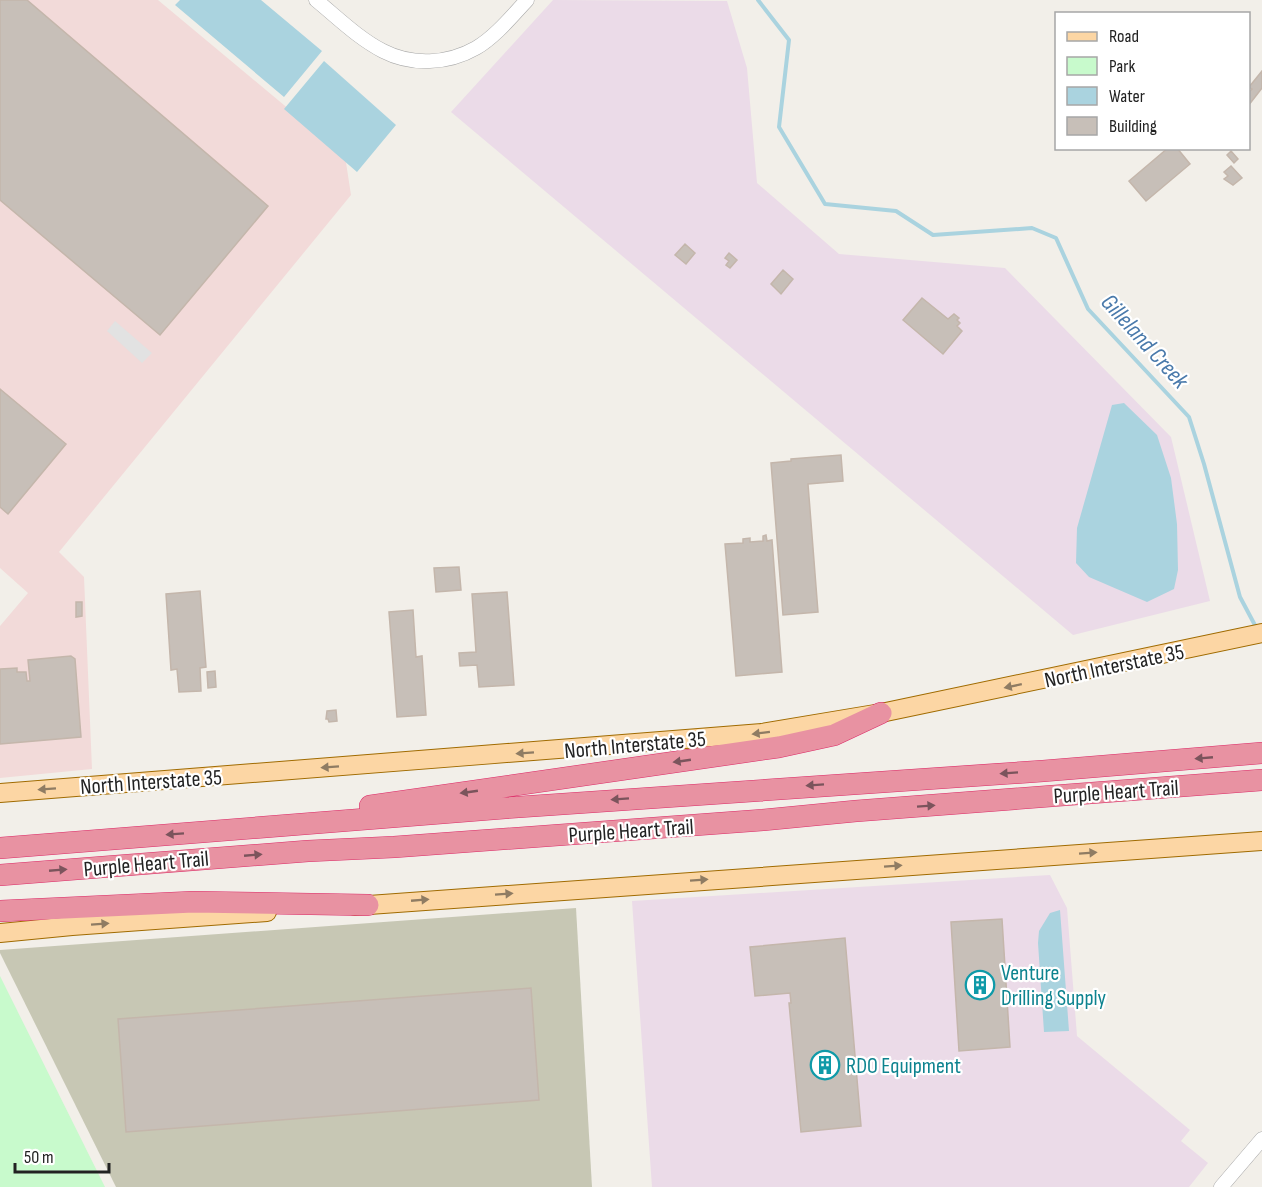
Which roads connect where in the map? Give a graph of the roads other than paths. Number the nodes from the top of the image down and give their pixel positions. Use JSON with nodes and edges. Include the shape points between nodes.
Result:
{"nodes":[{"id":1,"x":316,"y":0,"type":"edge"},
{"id":2,"x":527,"y":0,"type":"edge"},
{"id":3,"x":1262,"y":633,"type":"edge"},
{"id":4,"x":881,"y":713,"type":"junction"},
{"id":5,"x":1262,"y":753,"type":"edge"},
{"id":6,"x":1262,"y":780,"type":"edge"},
{"id":7,"x":0,"y":792,"type":"edge"},
{"id":8,"x":296,"y":826,"type":"junction"},
{"id":9,"x":0,"y":833,"type":"edge"},
{"id":10,"x":85,"y":840,"type":"junction"},
{"id":11,"x":1262,"y":841,"type":"edge"},
{"id":12,"x":0,"y":848,"type":"edge"},
{"id":13,"x":0,"y":875,"type":"edge"},
{"id":14,"x":368,"y":904,"type":"junction"},
{"id":15,"x":0,"y":911,"type":"edge"},
{"id":16,"x":0,"y":933,"type":"edge"},
{"id":17,"x":1262,"y":1139,"type":"edge"},
{"id":18,"x":1221,"y":1187,"type":"edge"}],
"edges":[{"from":1,"to":2,"type":"street","via":[[384,51],[432,62],[477,47]]},
{"from":3,"to":4,"type":"main road","name":"North Interstate 35","one_way":true},
{"from":4,"to":7,"type":"main road","name":"North Interstate 35","one_way":true,"via":[[762,733]]},
{"from":4,"to":8,"type":"highway","one_way":true,"via":[[834,735],[779,747],[366,807]]},
{"from":5,"to":8,"type":"highway","name":"Purple Heart Trail","one_way":true},
{"from":13,"to":6,"type":"highway","name":"Purple Heart Trail","one_way":true},
{"from":8,"to":10,"type":"highway","name":"Purple Heart Trail","one_way":true},
{"from":9,"to":10,"type":"highway"},
{"from":10,"to":12,"type":"highway","name":"Purple Heart Trail"},
{"from":14,"to":11,"type":"main road","one_way":true},
{"from":14,"to":15,"type":"highway","via":[[193,902]]},
{"from":16,"to":14,"type":"main road","one_way":true},
{"from":17,"to":18,"type":"street"}]}
